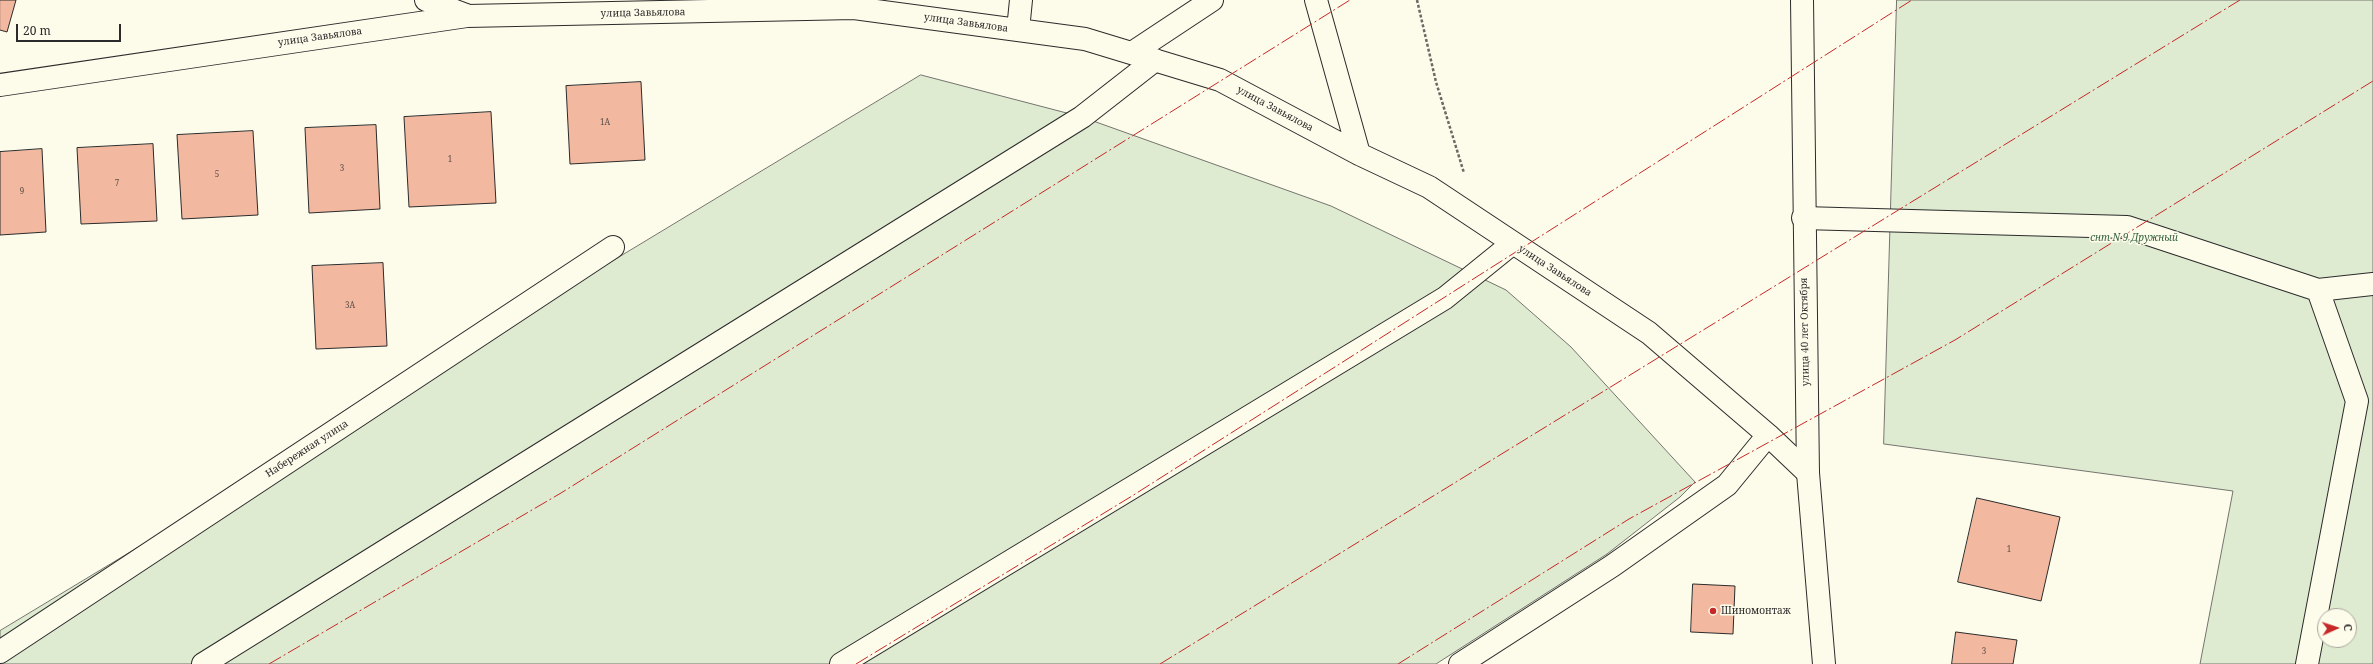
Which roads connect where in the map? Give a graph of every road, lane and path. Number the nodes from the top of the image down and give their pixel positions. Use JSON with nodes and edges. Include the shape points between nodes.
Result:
{"nodes":[{"id":1,"x":426,"y":0,"type":"edge"},
{"id":2,"x":1021,"y":0,"type":"edge"},
{"id":3,"x":1212,"y":0,"type":"edge"},
{"id":4,"x":1316,"y":0,"type":"edge"},
{"id":5,"x":1417,"y":0,"type":"edge"},
{"id":6,"x":1802,"y":0,"type":"edge"},
{"id":7,"x":584,"y":7,"type":"edge"},
{"id":8,"x":467,"y":16,"type":"junction"},
{"id":9,"x":1018,"y":30,"type":"junction"},
{"id":10,"x":1132,"y":53,"type":"junction"},
{"id":11,"x":1155,"y":60,"type":"junction"},
{"id":12,"x":0,"y":85,"type":"edge"},
{"id":13,"x":1360,"y":154,"type":"junction"},
{"id":14,"x":1465,"y":178,"type":"dead end"},
{"id":15,"x":1803,"y":218,"type":"junction"},
{"id":16,"x":1513,"y":243,"type":"junction"},
{"id":17,"x":613,"y":247,"type":"dead end"},
{"id":18,"x":2373,"y":284,"type":"edge"},
{"id":19,"x":2318,"y":290,"type":"junction"},
{"id":20,"x":1768,"y":435,"type":"junction"},
{"id":21,"x":1808,"y":473,"type":"junction"},
{"id":22,"x":0,"y":652,"type":"edge"},
{"id":23,"x":203,"y":664,"type":"edge"},
{"id":24,"x":842,"y":664,"type":"edge"},
{"id":25,"x":1460,"y":664,"type":"edge"},
{"id":26,"x":1824,"y":664,"type":"edge"},
{"id":27,"x":2307,"y":664,"type":"edge"}],
"edges":[{"from":1,"to":8,"type":"street"},
{"from":2,"to":9,"type":"street"},
{"from":3,"to":10,"type":"street"},
{"from":4,"to":13,"type":"street"},
{"from":5,"to":14,"type":"path","via":[[1436,82]]},
{"from":6,"to":15,"type":"street","name":"улица 40 лет Октября"},
{"from":7,"to":8,"type":"street","name":"улица Завьялова"},
{"from":7,"to":9,"type":"street","name":"улица Завьялова","via":[[854,8]]},
{"from":8,"to":12,"type":"street","name":"улица Завьялова"},
{"from":9,"to":10,"type":"street","name":"улица Завьялова","via":[[1085,39]]},
{"from":10,"to":11,"type":"street","name":"улица Завьялова"},
{"from":11,"to":13,"type":"street","name":"улица Завьялова","via":[[1220,80]]},
{"from":11,"to":23,"type":"street","via":[[1082,117]]},
{"from":13,"to":16,"type":"street","name":"улица Завьялова","via":[[1428,187]]},
{"from":15,"to":19,"type":"street","via":[[2127,227]]},
{"from":15,"to":21,"type":"street","name":"улица 40 лет Октября"},
{"from":16,"to":20,"type":"street","name":"улица Завьялова","via":[[1649,333]]},
{"from":16,"to":24,"type":"street","via":[[1445,298]]},
{"from":17,"to":22,"type":"street","name":"Набережная улица"},
{"from":18,"to":19,"type":"street"},
{"from":19,"to":27,"type":"street","via":[[2357,401]]},
{"from":20,"to":21,"type":"street","name":"улица Завьялова"},
{"from":20,"to":25,"type":"street","via":[[1728,485],[1612,566]]},
{"from":21,"to":26,"type":"street","name":"улица 40 лет Октября"}]}
